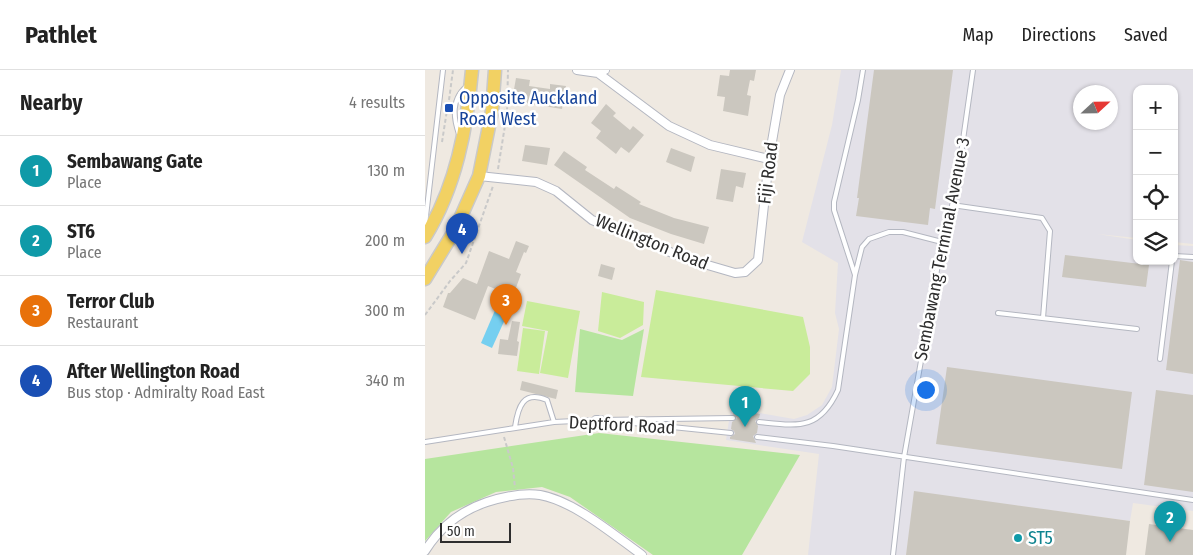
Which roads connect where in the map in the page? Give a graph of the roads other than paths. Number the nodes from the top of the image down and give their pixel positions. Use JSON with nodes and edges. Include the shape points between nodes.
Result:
{"nodes":[{"id":1,"x":443,"y":70,"type":"edge"},
{"id":2,"x":495,"y":70,"type":"edge"},
{"id":3,"x":577,"y":70,"type":"edge"},
{"id":4,"x":790,"y":70,"type":"edge"},
{"id":5,"x":863,"y":70,"type":"edge"},
{"id":6,"x":973,"y":70,"type":"edge"},
{"id":7,"x":601,"y":72,"type":"edge"},
{"id":8,"x":472,"y":76,"type":"edge"},
{"id":9,"x":769,"y":159,"type":"junction"},
{"id":10,"x":479,"y":176,"type":"junction"},
{"id":11,"x":952,"y":205,"type":"junction"},
{"id":12,"x":425,"y":225,"type":"edge"},
{"id":13,"x":425,"y":237,"type":"edge"},
{"id":14,"x":942,"y":242,"type":"junction"},
{"id":15,"x":1178,"y":256,"type":"edge"},
{"id":16,"x":1193,"y":257,"type":"edge"},
{"id":17,"x":1171,"y":265,"type":"edge"},
{"id":18,"x":745,"y":272,"type":"joint"},
{"id":19,"x":855,"y":275,"type":"junction"},
{"id":20,"x":425,"y":278,"type":"edge"},
{"id":21,"x":999,"y":313,"type":"dead end"},
{"id":22,"x":1043,"y":318,"type":"junction"},
{"id":23,"x":1137,"y":329,"type":"dead end"},
{"id":24,"x":1160,"y":359,"type":"dead end"},
{"id":25,"x":733,"y":418,"type":"dead end"},
{"id":26,"x":599,"y":420,"type":"junction"},
{"id":27,"x":554,"y":422,"type":"junction"},
{"id":28,"x":759,"y":422,"type":"dead end"},
{"id":29,"x":515,"y":427,"type":"junction"},
{"id":30,"x":731,"y":433,"type":"dead end"},
{"id":31,"x":757,"y":437,"type":"dead end"},
{"id":32,"x":425,"y":442,"type":"edge"},
{"id":33,"x":904,"y":457,"type":"junction"},
{"id":34,"x":1193,"y":500,"type":"edge"},
{"id":35,"x":425,"y":551,"type":"edge"},
{"id":36,"x":643,"y":555,"type":"edge"},
{"id":37,"x":893,"y":555,"type":"edge"}],
"edges":[{"from":1,"to":12,"type":"lane"},
{"from":2,"to":10,"type":"main road"},
{"from":3,"to":7,"type":"street"},
{"from":4,"to":9,"type":"street","name":"Fiji Road","via":[[780,95]]},
{"from":5,"to":19,"type":"lane","via":[[834,202]]},
{"from":6,"to":11,"type":"lane","name":"Sembawang Terminal Avenue 3"},
{"from":7,"to":9,"type":"street","via":[[669,126],[710,145]]},
{"from":8,"to":13,"type":"main road","via":[[456,168]]},
{"from":9,"to":18,"type":"street","name":"Fiji Road","via":[[758,260]]},
{"from":10,"to":18,"type":"street","name":"Wellington Road","via":[[536,182],[556,191],[592,220],[687,259],[735,273]]},
{"from":10,"to":20,"type":"main road","via":[[455,230]]},
{"from":11,"to":14,"type":"lane","name":"Sembawang Terminal Avenue 3"},
{"from":11,"to":22,"type":"lane","via":[[1042,218],[1046,222],[1050,231]]},
{"from":14,"to":19,"type":"lane","via":[[903,232],[889,232],[869,239],[862,247]]},
{"from":14,"to":33,"type":"lane","name":"Sembawang Terminal Avenue 3"},
{"from":15,"to":16,"type":"lane"},
{"from":17,"to":24,"type":"lane"},
{"from":19,"to":28,"type":"lane","via":[[838,390],[832,402],[811,422],[796,425]]},
{"from":21,"to":22,"type":"lane"},
{"from":22,"to":23,"type":"lane"},
{"from":25,"to":26,"type":"lane"},
{"from":26,"to":27,"type":"lane","name":"Deptford Road"},
{"from":26,"to":30,"type":"lane","name":"Deptford Road"},
{"from":27,"to":29,"type":"lane","name":"Deptford Road"},
{"from":27,"to":29,"type":"lane","via":[[547,400],[531,398],[523,401],[518,410]]},
{"from":29,"to":32,"type":"lane","name":"Deptford Road"},
{"from":31,"to":33,"type":"lane"},
{"from":33,"to":34,"type":"lane"},
{"from":33,"to":37,"type":"lane","name":"Sembawang Terminal Avenue 3"},
{"from":35,"to":36,"type":"street","via":[[453,518],[474,506],[497,499],[540,495],[583,513]]}]}
